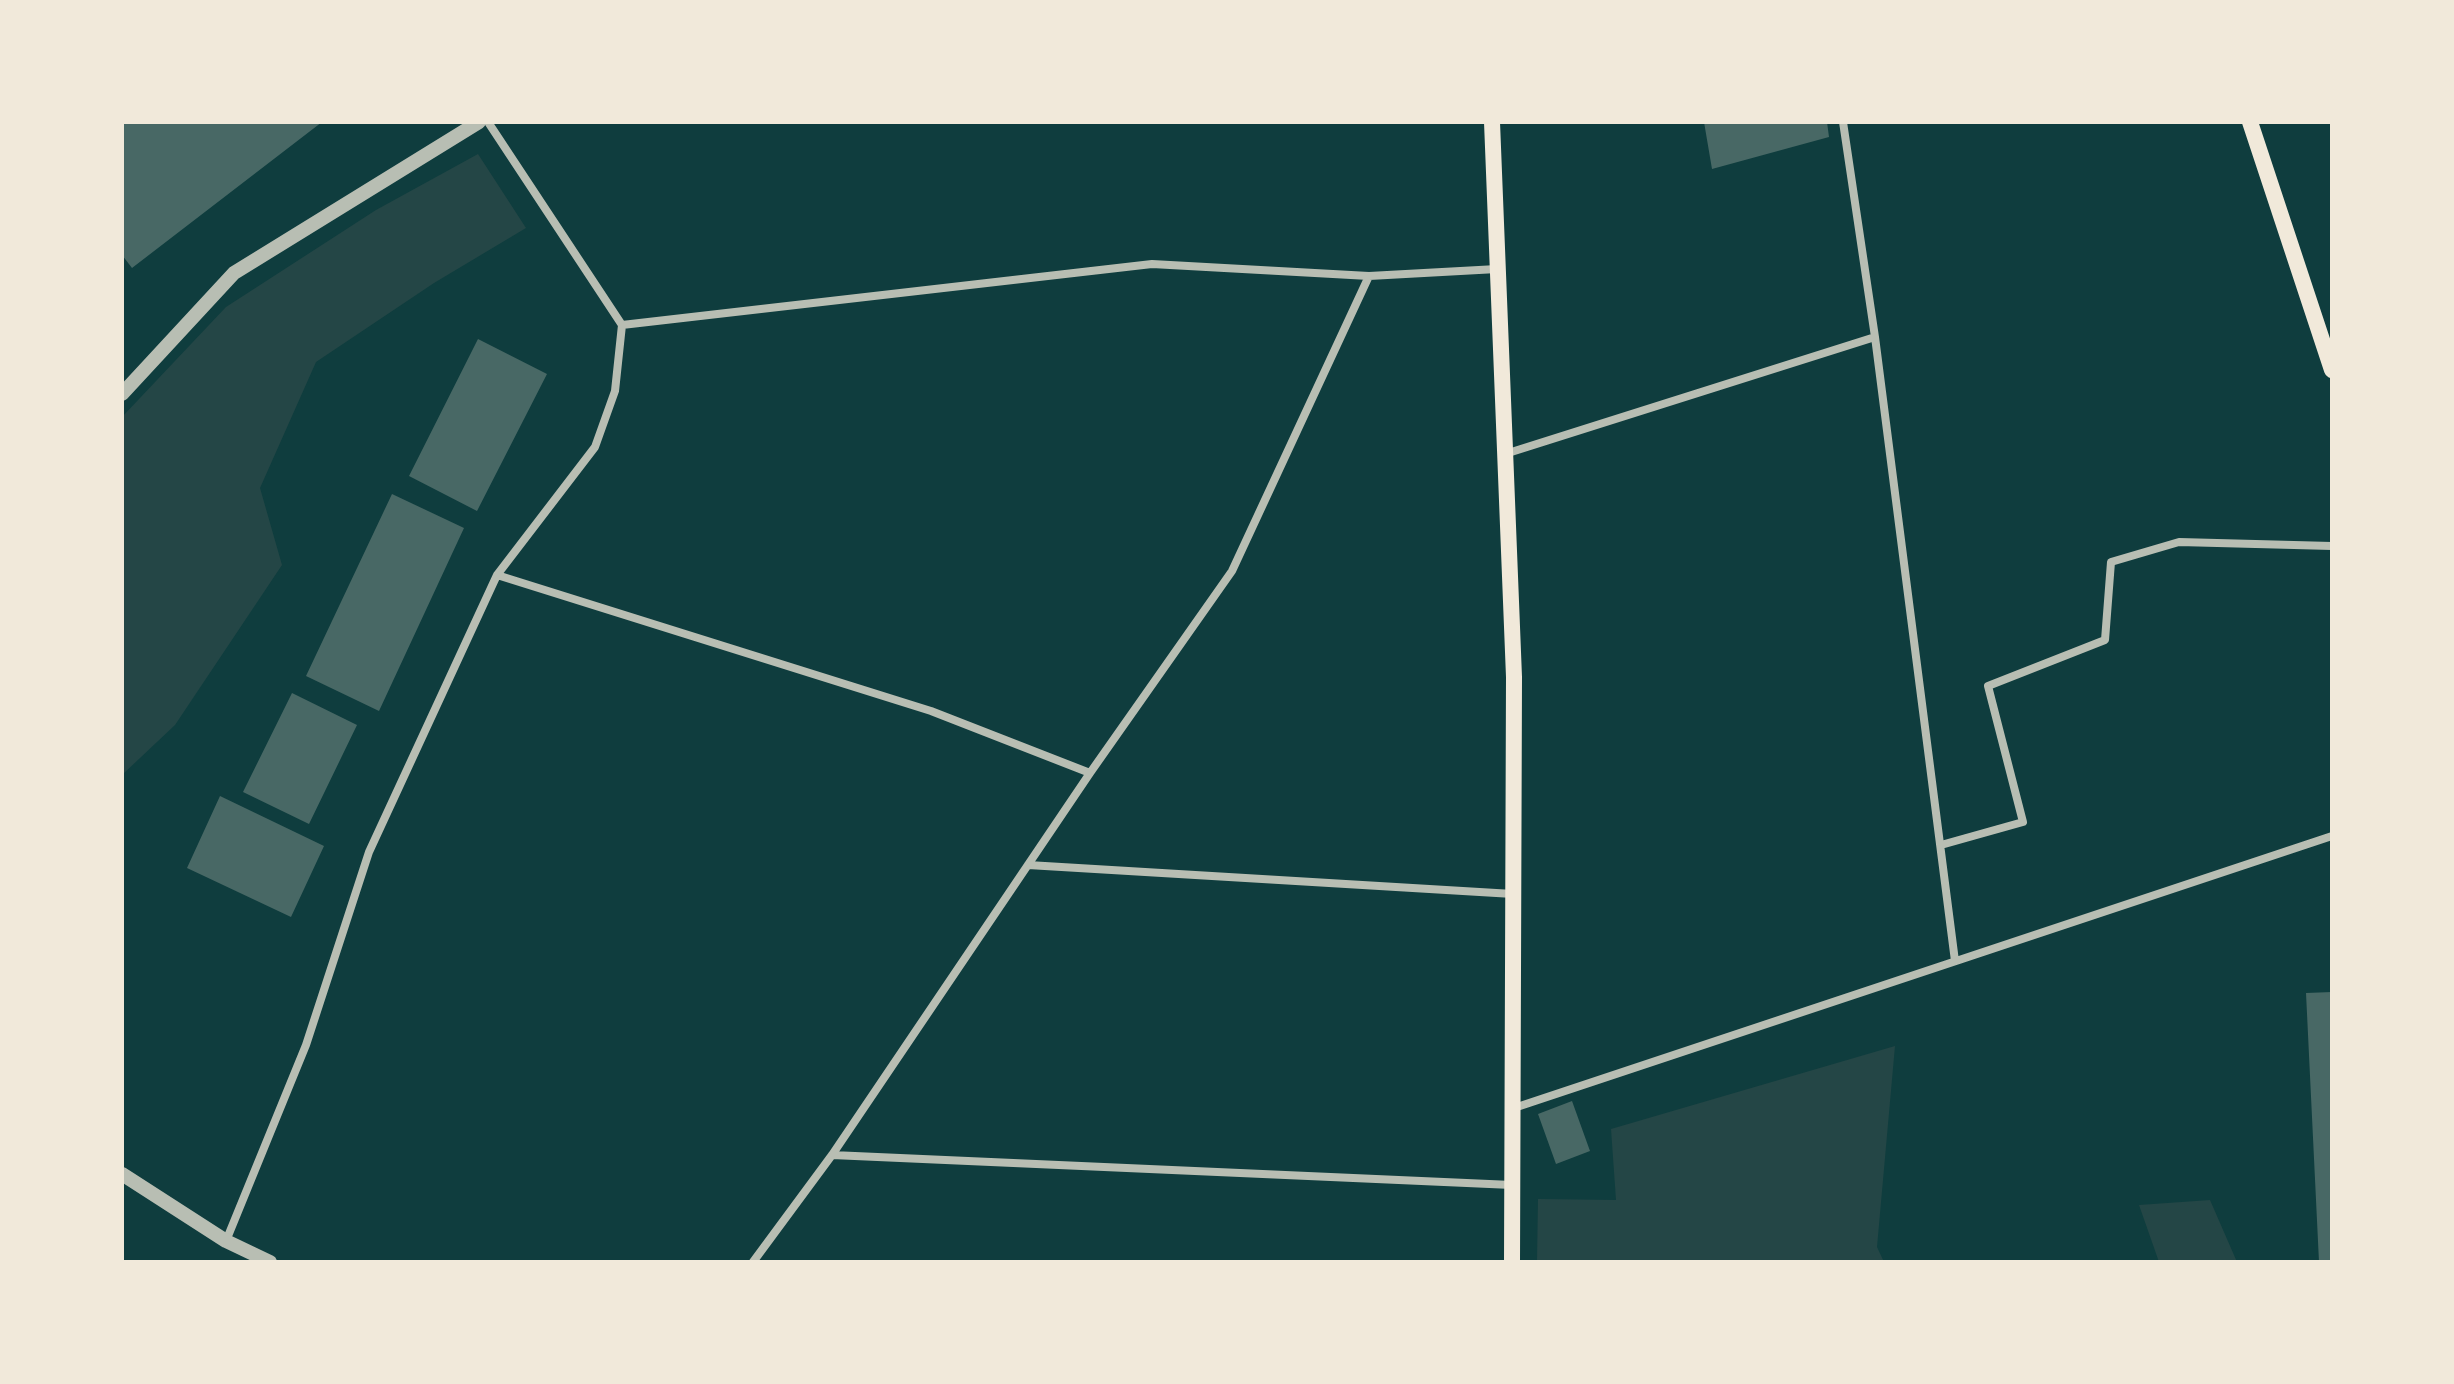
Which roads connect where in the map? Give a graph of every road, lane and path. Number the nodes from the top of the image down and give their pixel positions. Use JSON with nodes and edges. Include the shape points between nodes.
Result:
{"nodes":[{"id":1,"x":479,"y":122,"type":"edge"},
{"id":2,"x":488,"y":122,"type":"edge"},
{"id":3,"x":1492,"y":122,"type":"edge"},
{"id":4,"x":1843,"y":122,"type":"edge"},
{"id":5,"x":2250,"y":122,"type":"edge"},
{"id":6,"x":1497,"y":269,"type":"junction"},
{"id":7,"x":1369,"y":276,"type":"junction"},
{"id":8,"x":622,"y":325,"type":"junction"},
{"id":9,"x":1875,"y":337,"type":"junction"},
{"id":10,"x":2332,"y":370,"type":"edge"},
{"id":11,"x":122,"y":394,"type":"edge"},
{"id":12,"x":1505,"y":454,"type":"junction"},
{"id":13,"x":2332,"y":546,"type":"edge"},
{"id":14,"x":497,"y":575,"type":"junction"},
{"id":15,"x":1090,"y":773,"type":"junction"},
{"id":16,"x":2332,"y":836,"type":"edge"},
{"id":17,"x":1941,"y":845,"type":"junction"},
{"id":18,"x":1028,"y":865,"type":"junction"},
{"id":19,"x":1513,"y":894,"type":"junction"},
{"id":20,"x":1955,"y":961,"type":"junction"},
{"id":21,"x":1513,"y":1108,"type":"junction"},
{"id":22,"x":832,"y":1155,"type":"junction"},
{"id":23,"x":122,"y":1174,"type":"edge"},
{"id":24,"x":1512,"y":1185,"type":"junction"},
{"id":25,"x":226,"y":1241,"type":"junction"},
{"id":26,"x":270,"y":1262,"type":"edge"},
{"id":27,"x":753,"y":1262,"type":"edge"},
{"id":28,"x":1512,"y":1262,"type":"edge"}],
"edges":[{"from":1,"to":11,"type":"street","via":[[234,273]]},
{"from":2,"to":8,"type":"street"},
{"from":3,"to":6,"type":"main road"},
{"from":4,"to":9,"type":"street"},
{"from":5,"to":10,"type":"main road"},
{"from":6,"to":7,"type":"street"},
{"from":6,"to":12,"type":"main road"},
{"from":7,"to":8,"type":"street","via":[[1152,264]]},
{"from":7,"to":15,"type":"street","via":[[1232,571]]},
{"from":8,"to":14,"type":"street","via":[[615,391],[595,447]]},
{"from":9,"to":12,"type":"street"},
{"from":9,"to":17,"type":"street"},
{"from":12,"to":19,"type":"main road","via":[[1514,677]]},
{"from":13,"to":17,"type":"street","via":[[2179,542],[2111,562],[2105,640],[1988,686],[2023,822]]},
{"from":14,"to":15,"type":"street","via":[[931,711]]},
{"from":14,"to":25,"type":"street","via":[[369,852],[306,1045]]},
{"from":15,"to":18,"type":"street"},
{"from":16,"to":20,"type":"street"},
{"from":17,"to":20,"type":"street"},
{"from":18,"to":19,"type":"street"},
{"from":18,"to":22,"type":"street"},
{"from":19,"to":21,"type":"main road"},
{"from":20,"to":21,"type":"street"},
{"from":21,"to":24,"type":"main road"},
{"from":22,"to":24,"type":"street"},
{"from":22,"to":27,"type":"street"},
{"from":23,"to":25,"type":"street"},
{"from":24,"to":28,"type":"main road"},
{"from":25,"to":26,"type":"street"}]}
